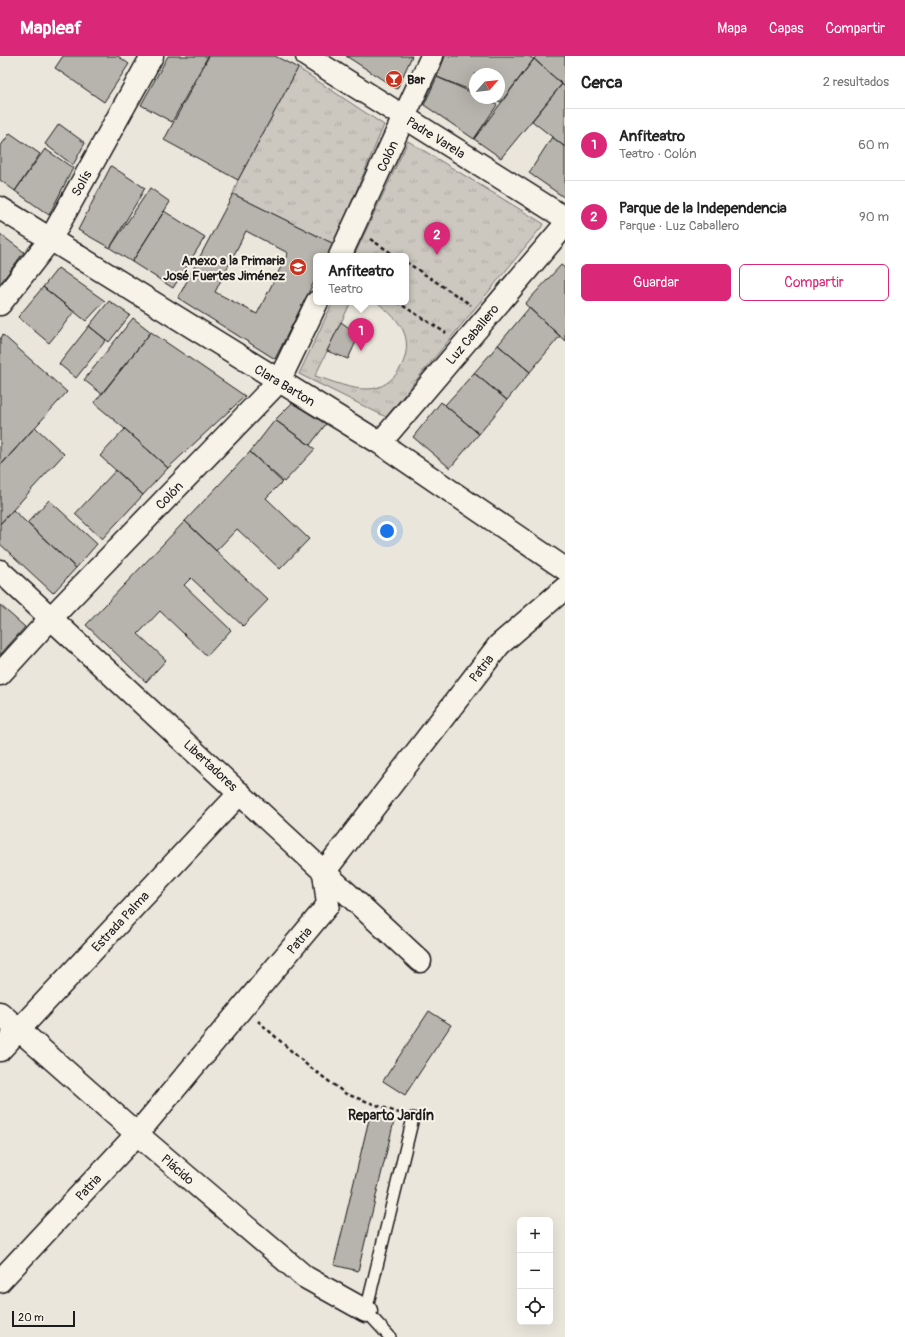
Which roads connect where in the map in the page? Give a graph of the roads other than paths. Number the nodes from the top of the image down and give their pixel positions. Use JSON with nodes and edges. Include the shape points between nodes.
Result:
{"nodes":[{"id":1,"x":152,"y":56,"type":"edge"},
{"id":2,"x":307,"y":56,"type":"edge"},
{"id":3,"x":432,"y":56,"type":"edge"},
{"id":4,"x":405,"y":117,"type":"junction"},
{"id":5,"x":0,"y":208,"type":"edge"},
{"id":6,"x":565,"y":218,"type":"edge"},
{"id":7,"x":565,"y":225,"type":"edge"},
{"id":8,"x":50,"y":240,"type":"junction"},
{"id":9,"x":341,"y":253,"type":"edge"},
{"id":10,"x":0,"y":304,"type":"edge"},
{"id":11,"x":316,"y":305,"type":"edge"},
{"id":12,"x":279,"y":382,"type":"junction"},
{"id":13,"x":380,"y":443,"type":"junction"},
{"id":14,"x":565,"y":569,"type":"edge"},
{"id":15,"x":0,"y":571,"type":"edge"},
{"id":16,"x":565,"y":588,"type":"edge"},
{"id":17,"x":51,"y":618,"type":"junction"},
{"id":18,"x":0,"y":674,"type":"edge"},
{"id":19,"x":240,"y":793,"type":"junction"},
{"id":20,"x":324,"y":872,"type":"junction"},
{"id":21,"x":420,"y":961,"type":"dead end"},
{"id":22,"x":0,"y":1013,"type":"edge"},
{"id":23,"x":19,"y":1030,"type":"junction"},
{"id":24,"x":0,"y":1050,"type":"edge"},
{"id":25,"x":413,"y":1118,"type":"road end"},
{"id":26,"x":137,"y":1134,"type":"junction"},
{"id":27,"x":0,"y":1281,"type":"edge"},
{"id":28,"x":366,"y":1311,"type":"junction"},
{"id":29,"x":390,"y":1337,"type":"edge"}],
"edges":[{"from":1,"to":8,"type":"street","name":"Solís"},
{"from":2,"to":4,"type":"street","name":"Padre Varela"},
{"from":3,"to":4,"type":"street","name":"Colón"},
{"from":4,"to":6,"type":"street","name":"Padre Varela"},
{"from":4,"to":9,"type":"street","name":"Colón"},
{"from":5,"to":8,"type":"street","name":"Clara Barton"},
{"from":7,"to":13,"type":"street","name":"Luz Caballero"},
{"from":8,"to":10,"type":"street","name":"Solís"},
{"from":8,"to":12,"type":"street","name":"Clara Barton"},
{"from":11,"to":12,"type":"street","name":"Colón"},
{"from":12,"to":13,"type":"street","name":"Clara Barton"},
{"from":12,"to":17,"type":"street","name":"Colón"},
{"from":13,"to":14,"type":"street","name":"Clara Barton"},
{"from":15,"to":17,"type":"street","name":"Libertadores"},
{"from":16,"to":20,"type":"street","name":"Patria","via":[[499,645]]},
{"from":17,"to":18,"type":"street","name":"Colón"},
{"from":17,"to":19,"type":"street","name":"Libertadores"},
{"from":19,"to":20,"type":"street","name":"Libertadores"},
{"from":19,"to":23,"type":"street","name":"Estrada Palma"},
{"from":20,"to":21,"type":"street","name":"Libertadores"},
{"from":20,"to":26,"type":"street","name":"Patria","via":[[328,905]]},
{"from":22,"to":23,"type":"street","name":"Plácido"},
{"from":23,"to":24,"type":"street","name":"Estrada Palma"},
{"from":23,"to":26,"type":"street","name":"Plácido"},
{"from":25,"to":28,"type":"lane"},
{"from":26,"to":27,"type":"street","name":"Patria"},
{"from":26,"to":28,"type":"street","name":"Plácido","via":[[305,1277]]},
{"from":28,"to":29,"type":"lane"}]}
